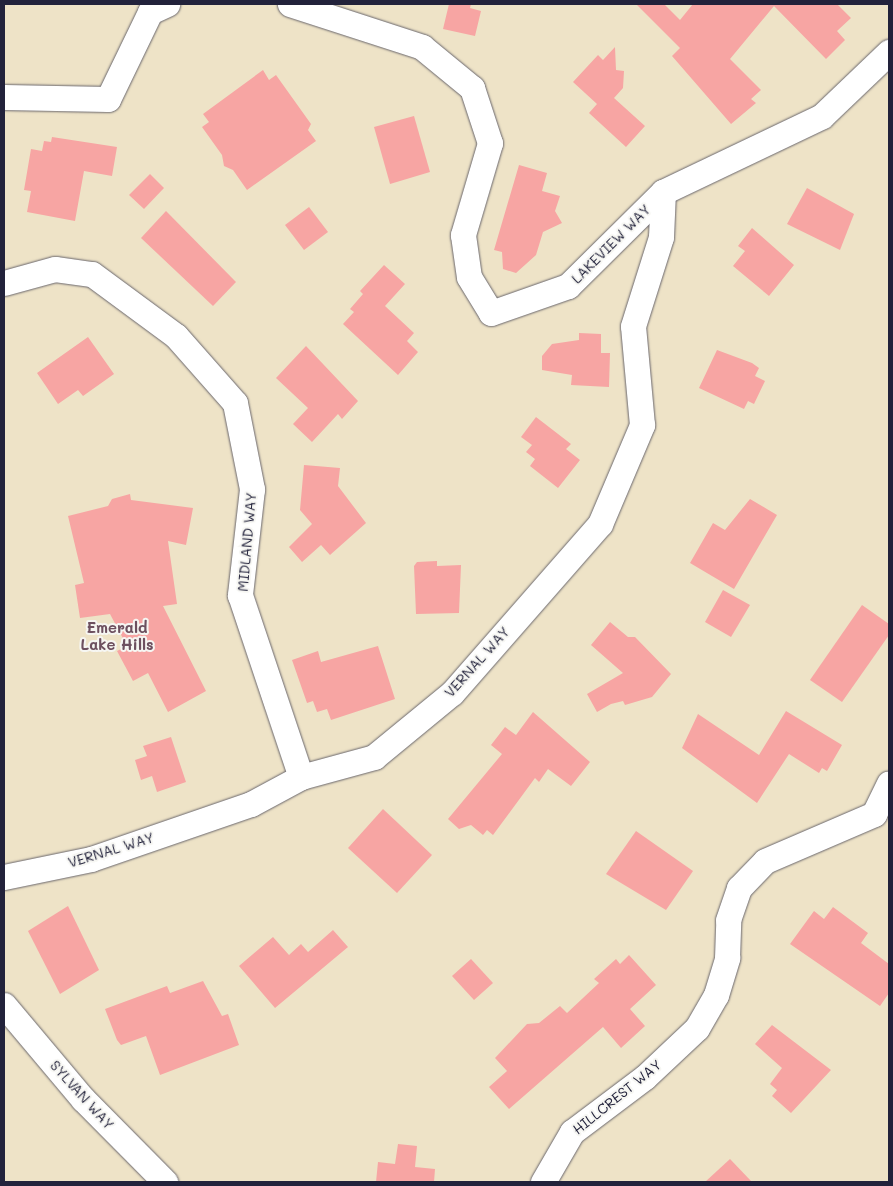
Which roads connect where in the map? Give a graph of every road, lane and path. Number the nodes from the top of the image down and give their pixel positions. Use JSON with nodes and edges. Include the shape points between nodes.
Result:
{"nodes":[{"id":1,"x":167,"y":4,"type":"edge"},
{"id":2,"x":290,"y":4,"type":"edge"},
{"id":3,"x":889,"y":52,"type":"edge"},
{"id":4,"x":4,"y":97,"type":"edge"},
{"id":5,"x":663,"y":192,"type":"junction"},
{"id":6,"x":4,"y":283,"type":"edge"},
{"id":7,"x":301,"y":777,"type":"junction"},
{"id":8,"x":889,"y":783,"type":"edge"},
{"id":9,"x":4,"y":877,"type":"edge"},
{"id":10,"x":4,"y":1005,"type":"edge"},
{"id":11,"x":165,"y":1182,"type":"edge"},
{"id":12,"x":543,"y":1182,"type":"edge"}],
"edges":[{"from":1,"to":4,"type":"street","via":[[150,12],[108,99]]},
{"from":2,"to":5,"type":"street","name":"LAKEVIEW WAY","via":[[422,48],[472,88],[490,143],[463,235],[469,277],[491,313],[568,286]]},
{"from":3,"to":5,"type":"street","name":"LAKEVIEW WAY","via":[[822,116]]},
{"from":5,"to":7,"type":"street","name":"VERNAL WAY","via":[[661,237],[632,326],[642,425],[600,524],[452,693],[374,757]]},
{"from":6,"to":7,"type":"street","name":"MIDLAND WAY","via":[[54,269],[92,274],[176,336],[235,403],[252,489],[240,595]]},
{"from":7,"to":9,"type":"street","name":"VERNAL WAY","via":[[251,804],[91,859]]},
{"from":8,"to":12,"type":"street","name":"HILLCREST WAY","via":[[874,814],[765,860],[739,888],[728,920],[727,958],[716,995],[697,1028],[645,1077],[572,1132]]},
{"from":10,"to":11,"type":"street","name":"SYLVAN WAY","via":[[83,1099]]}]}
